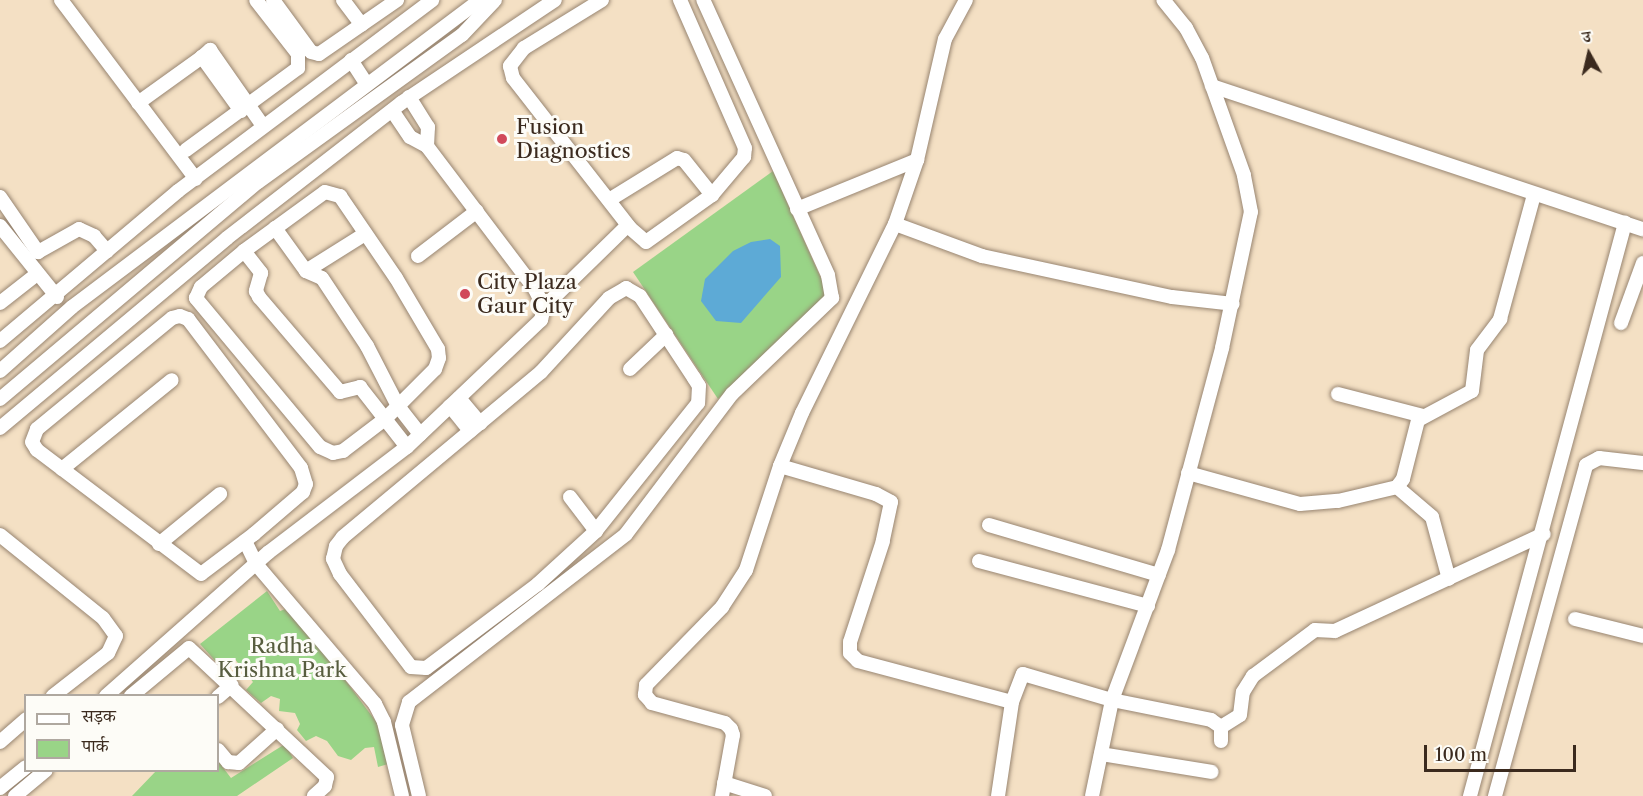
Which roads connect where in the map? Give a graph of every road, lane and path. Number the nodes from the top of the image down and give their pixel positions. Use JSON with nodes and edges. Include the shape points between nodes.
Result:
{"nodes":[{"id":1,"x":61,"y":0,"type":"edge"},
{"id":2,"x":256,"y":0,"type":"edge"},
{"id":3,"x":273,"y":0,"type":"edge"},
{"id":4,"x":343,"y":0,"type":"edge"},
{"id":5,"x":397,"y":0,"type":"edge"},
{"id":6,"x":432,"y":0,"type":"edge"},
{"id":7,"x":480,"y":0,"type":"edge"},
{"id":8,"x":495,"y":0,"type":"edge"},
{"id":9,"x":555,"y":0,"type":"edge"},
{"id":10,"x":602,"y":0,"type":"edge"},
{"id":11,"x":680,"y":0,"type":"edge"},
{"id":12,"x":704,"y":0,"type":"edge"},
{"id":13,"x":966,"y":0,"type":"edge"},
{"id":14,"x":1163,"y":0,"type":"edge"},
{"id":15,"x":380,"y":5,"type":"edge"},
{"id":16,"x":458,"y":18,"type":"junction"},
{"id":17,"x":362,"y":25,"type":"junction"},
{"id":18,"x":462,"y":35,"type":"junction"},
{"id":19,"x":473,"y":53,"type":"junction"},
{"id":20,"x":351,"y":60,"type":"junction"},
{"id":21,"x":366,"y":83,"type":"junction"},
{"id":22,"x":1212,"y":86,"type":"junction"},
{"id":23,"x":264,"y":93,"type":"junction"},
{"id":24,"x":409,"y":98,"type":"junction"},
{"id":25,"x":138,"y":103,"type":"junction"},
{"id":26,"x":244,"y":108,"type":"junction"},
{"id":27,"x":392,"y":110,"type":"junction"},
{"id":28,"x":278,"y":114,"type":"junction"},
{"id":29,"x":263,"y":126,"type":"junction"},
{"id":30,"x":427,"y":146,"type":"junction"},
{"id":31,"x":186,"y":150,"type":"dead end"},
{"id":32,"x":917,"y":160,"type":"junction"},
{"id":33,"x":196,"y":179,"type":"junction"},
{"id":34,"x":712,"y":195,"type":"junction"},
{"id":35,"x":1534,"y":195,"type":"junction"},
{"id":36,"x":0,"y":196,"type":"edge"},
{"id":37,"x":609,"y":200,"type":"junction"},
{"id":38,"x":797,"y":208,"type":"junction"},
{"id":39,"x":477,"y":212,"type":"junction"},
{"id":40,"x":1625,"y":223,"type":"junction"},
{"id":41,"x":895,"y":224,"type":"junction"},
{"id":42,"x":627,"y":225,"type":"junction"},
{"id":43,"x":0,"y":226,"type":"edge"},
{"id":44,"x":275,"y":228,"type":"junction"},
{"id":45,"x":1643,"y":229,"type":"edge"},
{"id":46,"x":365,"y":234,"type":"junction"},
{"id":47,"x":107,"y":251,"type":"junction"},
{"id":48,"x":244,"y":251,"type":"junction"},
{"id":49,"x":418,"y":256,"type":"dead end"},
{"id":50,"x":1643,"y":263,"type":"edge"},
{"id":51,"x":306,"y":271,"type":"junction"},
{"id":52,"x":37,"y":274,"type":"junction"},
{"id":53,"x":57,"y":297,"type":"junction"},
{"id":54,"x":832,"y":298,"type":"junction"},
{"id":55,"x":0,"y":303,"type":"edge"},
{"id":56,"x":1233,"y":304,"type":"junction"},
{"id":57,"x":544,"y":307,"type":"junction"},
{"id":58,"x":848,"y":320,"type":"junction"},
{"id":59,"x":1621,"y":323,"type":"dead end"},
{"id":60,"x":666,"y":335,"type":"junction"},
{"id":61,"x":0,"y":341,"type":"edge"},
{"id":62,"x":630,"y":369,"type":"dead end"},
{"id":63,"x":0,"y":372,"type":"edge"},
{"id":64,"x":172,"y":380,"type":"dead end"},
{"id":65,"x":1338,"y":394,"type":"dead end"},
{"id":66,"x":0,"y":399,"type":"edge"},
{"id":67,"x":455,"y":402,"type":"junction"},
{"id":68,"x":398,"y":406,"type":"junction"},
{"id":69,"x":1423,"y":416,"type":"junction"},
{"id":70,"x":385,"y":419,"type":"junction"},
{"id":71,"x":475,"y":427,"type":"junction"},
{"id":72,"x":0,"y":428,"type":"edge"},
{"id":73,"x":420,"y":434,"type":"junction"},
{"id":74,"x":407,"y":447,"type":"junction"},
{"id":75,"x":1643,"y":463,"type":"edge"},
{"id":76,"x":780,"y":466,"type":"junction"},
{"id":77,"x":62,"y":469,"type":"junction"},
{"id":78,"x":1188,"y":473,"type":"junction"},
{"id":79,"x":1397,"y":487,"type":"junction"},
{"id":80,"x":220,"y":494,"type":"dead end"},
{"id":81,"x":570,"y":497,"type":"dead end"},
{"id":82,"x":989,"y":525,"type":"dead end"},
{"id":83,"x":596,"y":531,"type":"junction"},
{"id":84,"x":1544,"y":534,"type":"junction"},
{"id":85,"x":0,"y":535,"type":"edge"},
{"id":86,"x":250,"y":537,"type":"junction"},
{"id":87,"x":159,"y":544,"type":"junction"},
{"id":88,"x":268,"y":552,"type":"junction"},
{"id":89,"x":979,"y":561,"type":"dead end"},
{"id":90,"x":256,"y":564,"type":"junction"},
{"id":91,"x":1158,"y":575,"type":"junction"},
{"id":92,"x":1449,"y":579,"type":"junction"},
{"id":93,"x":1148,"y":606,"type":"junction"},
{"id":94,"x":1575,"y":619,"type":"dead end"},
{"id":95,"x":1643,"y":636,"type":"edge"},
{"id":96,"x":232,"y":685,"type":"junction"},
{"id":97,"x":56,"y":694,"type":"edge"},
{"id":98,"x":108,"y":694,"type":"edge"},
{"id":99,"x":133,"y":694,"type":"edge"},
{"id":100,"x":219,"y":696,"type":"edge"},
{"id":101,"x":1112,"y":700,"type":"junction"},
{"id":102,"x":1012,"y":702,"type":"junction"},
{"id":103,"x":24,"y":721,"type":"edge"},
{"id":104,"x":276,"y":729,"type":"junction"},
{"id":105,"x":0,"y":742,"type":"edge"},
{"id":106,"x":219,"y":751,"type":"edge"},
{"id":107,"x":1101,"y":754,"type":"junction"},
{"id":108,"x":24,"y":769,"type":"edge"},
{"id":109,"x":45,"y":772,"type":"edge"},
{"id":110,"x":1212,"y":772,"type":"dead end"},
{"id":111,"x":0,"y":788,"type":"edge"},
{"id":112,"x":723,"y":790,"type":"edge"},
{"id":113,"x":15,"y":796,"type":"edge"},
{"id":114,"x":314,"y":796,"type":"edge"},
{"id":115,"x":402,"y":796,"type":"edge"},
{"id":116,"x":419,"y":796,"type":"edge"},
{"id":117,"x":765,"y":796,"type":"edge"},
{"id":118,"x":998,"y":796,"type":"edge"},
{"id":119,"x":1092,"y":796,"type":"edge"},
{"id":120,"x":1470,"y":796,"type":"edge"},
{"id":121,"x":1495,"y":796,"type":"edge"}],
"edges":[{"from":1,"to":25,"type":"street"},
{"from":2,"to":23,"type":"street","via":[[300,61],[298,68]]},
{"from":3,"to":17,"type":"street","via":[[311,52],[318,54]]},
{"from":4,"to":17,"type":"street"},
{"from":5,"to":15,"type":"street"},
{"from":6,"to":20,"type":"street"},
{"from":7,"to":16,"type":"street"},
{"from":8,"to":18,"type":"street"},
{"from":9,"to":19,"type":"street"},
{"from":10,"to":37,"type":"street","via":[[524,48],[510,66],[513,78]]},
{"from":11,"to":34,"type":"street","via":[[745,148],[737,170]]},
{"from":12,"to":38,"type":"street"},
{"from":13,"to":32,"type":"street","via":[[945,39]]},
{"from":14,"to":22,"type":"street","via":[[1186,28]]},
{"from":15,"to":17,"type":"street"},
{"from":16,"to":18,"type":"street"},
{"from":16,"to":21,"type":"street"},
{"from":18,"to":19,"type":"street"},
{"from":18,"to":66,"type":"street","via":[[258,182]]},
{"from":19,"to":24,"type":"street"},
{"from":20,"to":21,"type":"street"},
{"from":20,"to":28,"type":"street"},
{"from":21,"to":63,"type":"street","via":[[72,307]]},
{"from":22,"to":35,"type":"street"},
{"from":22,"to":56,"type":"street","via":[[1249,193],[1251,212]]},
{"from":23,"to":26,"type":"street"},
{"from":23,"to":28,"type":"street"},
{"from":24,"to":27,"type":"street"},
{"from":24,"to":30,"type":"street","via":[[428,127]]},
{"from":25,"to":26,"type":"street","via":[[210,50]]},
{"from":25,"to":33,"type":"street"},
{"from":26,"to":29,"type":"street"},
{"from":26,"to":31,"type":"street"},
{"from":27,"to":30,"type":"street","via":[[410,137]]},
{"from":27,"to":72,"type":"street","via":[[227,238]]},
{"from":28,"to":29,"type":"street"},
{"from":29,"to":33,"type":"street"},
{"from":30,"to":39,"type":"street"},
{"from":32,"to":38,"type":"street"},
{"from":32,"to":41,"type":"street"},
{"from":33,"to":47,"type":"street"},
{"from":34,"to":37,"type":"street","via":[[684,160],[677,158]]},
{"from":34,"to":42,"type":"street","via":[[653,240],[638,238]]},
{"from":35,"to":40,"type":"street"},
{"from":35,"to":69,"type":"street","via":[[1500,319],[1477,350],[1472,391]]},
{"from":36,"to":47,"type":"street","via":[[38,252],[79,229],[94,236]]},
{"from":37,"to":42,"type":"street"},
{"from":38,"to":54,"type":"street","via":[[831,284]]},
{"from":39,"to":49,"type":"street"},
{"from":39,"to":57,"type":"street","via":[[535,289]]},
{"from":40,"to":45,"type":"street"},
{"from":40,"to":84,"type":"street","via":[[1594,328]]},
{"from":41,"to":56,"type":"street","via":[[982,256],[1172,297]]},
{"from":41,"to":58,"type":"street"},
{"from":42,"to":57,"type":"street"},
{"from":43,"to":52,"type":"street"},
{"from":44,"to":46,"type":"street","via":[[324,192],[340,196]]},
{"from":44,"to":48,"type":"street"},
{"from":44,"to":51,"type":"street"},
{"from":46,"to":51,"type":"street"},
{"from":46,"to":68,"type":"street","via":[[438,349],[435,369]]},
{"from":47,"to":53,"type":"street"},
{"from":48,"to":70,"type":"street","via":[[261,273],[256,291],[259,297],[340,392],[360,387]]},
{"from":48,"to":70,"type":"street","via":[[201,287],[196,298],[320,447],[326,452],[343,451]]},
{"from":50,"to":59,"type":"street"},
{"from":51,"to":68,"type":"street","via":[[322,278],[333,294],[368,346]]},
{"from":52,"to":53,"type":"street"},
{"from":52,"to":55,"type":"street"},
{"from":53,"to":61,"type":"street"},
{"from":54,"to":58,"type":"street"},
{"from":54,"to":116,"type":"street","via":[[732,394],[626,534],[409,702],[402,725]]},
{"from":56,"to":78,"type":"street"},
{"from":57,"to":67,"type":"street","via":[[535,327]]},
{"from":58,"to":76,"type":"street"},
{"from":60,"to":62,"type":"street"},
{"from":60,"to":71,"type":"street","via":[[635,291],[626,288],[616,292],[542,372]]},
{"from":60,"to":83,"type":"street","via":[[699,386],[698,403]]},
{"from":64,"to":77,"type":"street"},
{"from":65,"to":69,"type":"street"},
{"from":67,"to":71,"type":"street"},
{"from":67,"to":73,"type":"street"},
{"from":68,"to":70,"type":"street"},
{"from":68,"to":73,"type":"street"},
{"from":69,"to":79,"type":"street","via":[[1413,429],[1403,479]]},
{"from":70,"to":74,"type":"street"},
{"from":71,"to":83,"type":"street","via":[[336,546],[333,559],[340,574],[411,667],[426,668],[538,584]]},
{"from":73,"to":74,"type":"street"},
{"from":74,"to":88,"type":"street"},
{"from":75,"to":121,"type":"street","via":[[1599,458],[1586,465]]},
{"from":76,"to":102,"type":"street","via":[[891,502],[850,653],[858,661]]},
{"from":76,"to":112,"type":"street","via":[[737,587],[646,685],[645,695],[652,703],[725,723],[730,729],[733,735]]},
{"from":77,"to":86,"type":"street","via":[[37,450],[32,441],[37,429],[172,318],[180,316],[188,319],[306,478],[303,492]]},
{"from":77,"to":87,"type":"street"},
{"from":78,"to":79,"type":"street","via":[[1300,504],[1348,499]]},
{"from":78,"to":91,"type":"street"},
{"from":79,"to":92,"type":"street","via":[[1432,517]]},
{"from":80,"to":87,"type":"street"},
{"from":81,"to":83,"type":"street"},
{"from":82,"to":91,"type":"street"},
{"from":84,"to":92,"type":"street"},
{"from":84,"to":120,"type":"street"},
{"from":85,"to":97,"type":"street","via":[[103,618],[116,636],[108,653]]},
{"from":86,"to":87,"type":"street","via":[[201,574]]},
{"from":86,"to":88,"type":"street"},
{"from":86,"to":90,"type":"street"},
{"from":88,"to":90,"type":"street"},
{"from":89,"to":93,"type":"street"},
{"from":90,"to":98,"type":"street"},
{"from":90,"to":115,"type":"street","via":[[375,704],[384,722]]},
{"from":91,"to":93,"type":"street"},
{"from":92,"to":101,"type":"street","via":[[1335,631],[1315,630],[1246,682],[1240,715],[1221,734],[1211,720]]},
{"from":93,"to":101,"type":"street"},
{"from":94,"to":95,"type":"street"},
{"from":96,"to":99,"type":"street","via":[[189,648]]},
{"from":96,"to":100,"type":"street"},
{"from":96,"to":104,"type":"street"},
{"from":101,"to":102,"type":"street","via":[[1023,674],[1017,681]]},
{"from":101,"to":107,"type":"street"},
{"from":102,"to":118,"type":"street"},
{"from":103,"to":105,"type":"street"},
{"from":104,"to":106,"type":"street","via":[[239,763],[228,762]]},
{"from":104,"to":114,"type":"street","via":[[327,777],[325,786]]},
{"from":107,"to":110,"type":"street"},
{"from":107,"to":119,"type":"street"},
{"from":108,"to":111,"type":"street"},
{"from":109,"to":113,"type":"street"},
{"from":112,"to":117,"type":"street"}]}
